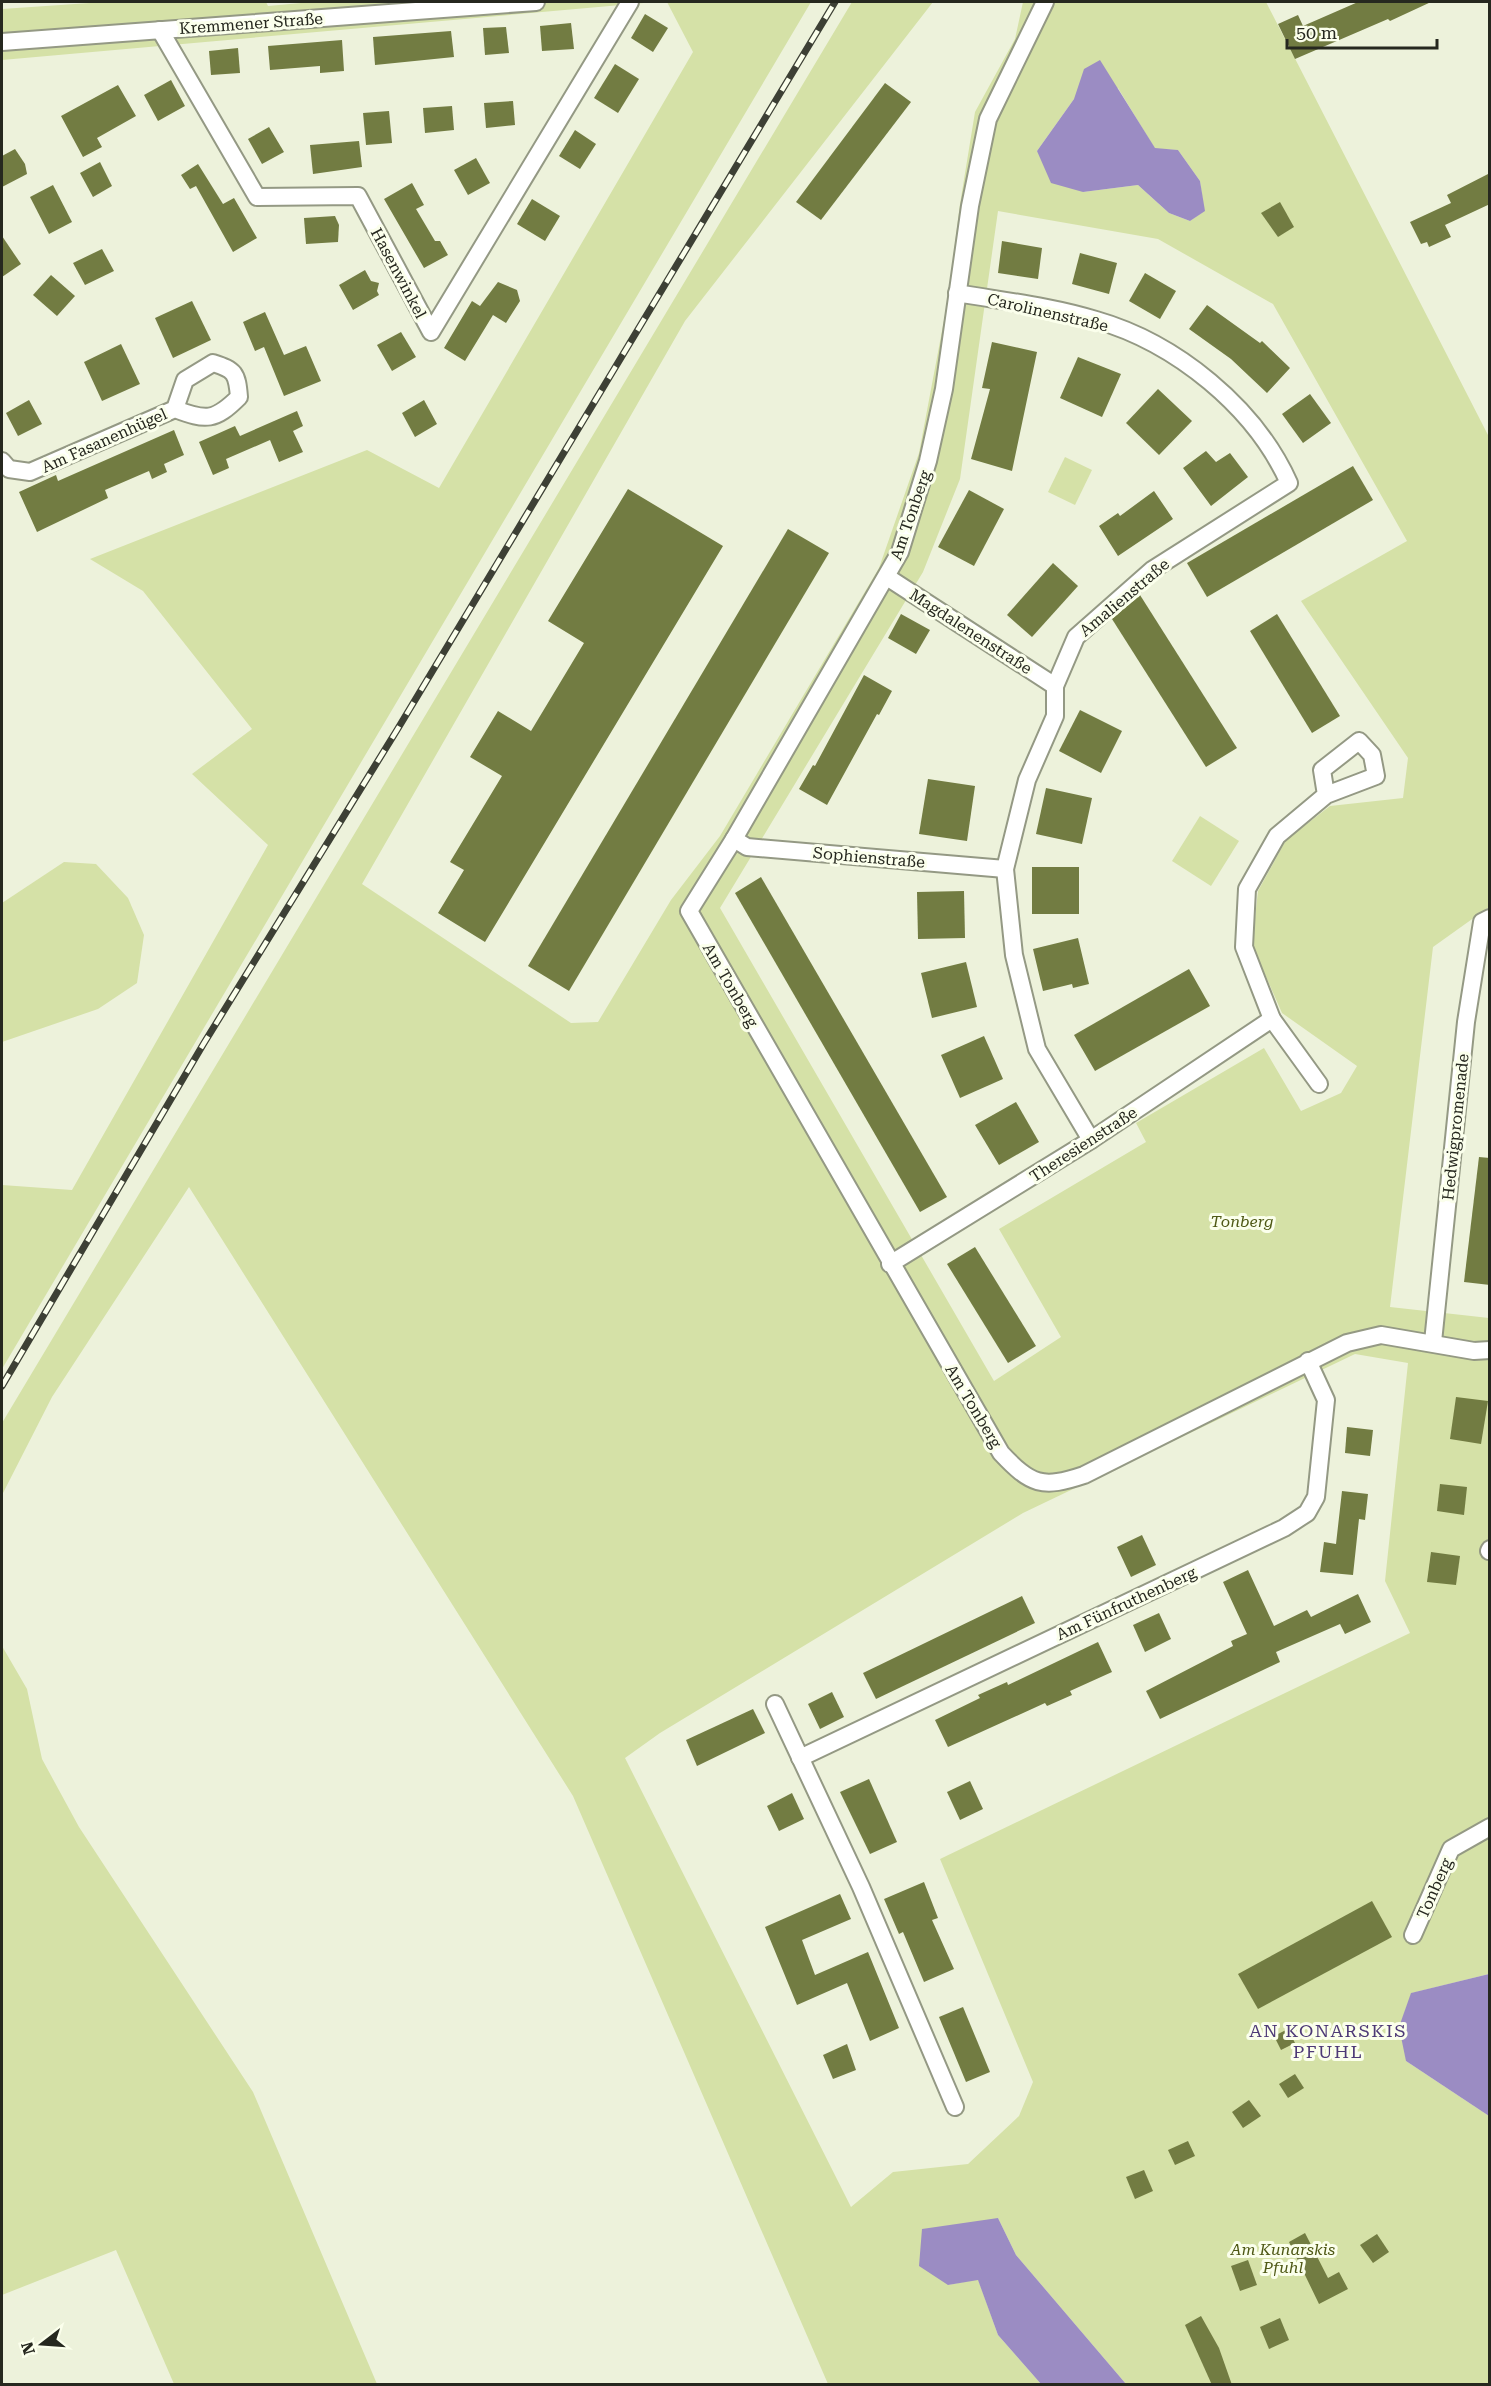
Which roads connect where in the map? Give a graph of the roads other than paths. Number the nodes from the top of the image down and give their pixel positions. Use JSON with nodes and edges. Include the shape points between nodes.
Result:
{"nodes":[{"id":1,"x":536,"y":2,"type":"edge"},
{"id":2,"x":630,"y":2,"type":"edge"},
{"id":3,"x":1045,"y":2,"type":"edge"},
{"id":4,"x":160,"y":30,"type":"junction"},
{"id":5,"x":2,"y":42,"type":"edge"},
{"id":6,"x":957,"y":293,"type":"junction"},
{"id":7,"x":175,"y":409,"type":"dead end"},
{"id":8,"x":2,"y":460,"type":"edge"},
{"id":9,"x":1289,"y":483,"type":"joint"},
{"id":10,"x":887,"y":577,"type":"junction"},
{"id":11,"x":1055,"y":686,"type":"junction"},
{"id":12,"x":1326,"y":795,"type":"dead end"},
{"id":13,"x":734,"y":839,"type":"junction"},
{"id":14,"x":1005,"y":869,"type":"junction"},
{"id":15,"x":1490,"y":918,"type":"edge"},
{"id":16,"x":1272,"y":1019,"type":"junction"},
{"id":17,"x":1319,"y":1084,"type":"dead end"},
{"id":18,"x":1091,"y":1140,"type":"junction"},
{"id":19,"x":890,"y":1264,"type":"junction"},
{"id":20,"x":1433,"y":1342,"type":"junction"},
{"id":21,"x":1489,"y":1351,"type":"edge"},
{"id":22,"x":1308,"y":1361,"type":"junction"},
{"id":23,"x":775,"y":1704,"type":"dead end"},
{"id":24,"x":801,"y":1758,"type":"junction"},
{"id":25,"x":1490,"y":1827,"type":"edge"},
{"id":26,"x":1413,"y":1935,"type":"dead end"},
{"id":27,"x":955,"y":2107,"type":"dead end"}],
"edges":[{"from":1,"to":4,"type":"street","name":"Kremmener Straße"},
{"from":2,"to":4,"type":"street","name":"Hasenwinkel","via":[[430,332],[358,196],[257,198]]},
{"from":3,"to":6,"type":"street","name":"Am Tonberg","via":[[988,120]]},
{"from":4,"to":5,"type":"street","name":"Kremmener Straße"},
{"from":6,"to":9,"type":"street","name":"Carolinenstraße","via":[[1097,320],[1150,342],[1192,369],[1239,409],[1279,460]]},
{"from":6,"to":10,"type":"street","name":"Am Tonberg","via":[[944,389],[928,461],[900,552]]},
{"from":7,"to":8,"type":"street","name":"Am Fasanenhügel","via":[[30,472],[9,469]]},
{"from":9,"to":11,"type":"street","name":"Amalienstraße","via":[[1152,570],[1076,638]]},
{"from":10,"to":11,"type":"street","name":"Magdalenenstraße"},
{"from":10,"to":13,"type":"street","name":"Am Tonberg"},
{"from":11,"to":14,"type":"street","name":"Amalienstraße","via":[[1055,716],[1027,780]]},
{"from":12,"to":16,"type":"street","via":[[1277,836],[1247,888],[1244,947]]},
{"from":13,"to":14,"type":"street","name":"Sophienstraße","via":[[747,847]]},
{"from":13,"to":19,"type":"street","name":"Am Tonberg","via":[[689,911]]},
{"from":14,"to":18,"type":"street","name":"Amalienstraße","via":[[1014,955],[1037,1048]]},
{"from":15,"to":20,"type":"street","name":"Hedwigpromenade","via":[[1482,922],[1466,1022]]},
{"from":16,"to":17,"type":"street"},
{"from":16,"to":18,"type":"street","name":"Theresienstraße"},
{"from":18,"to":19,"type":"street","name":"Theresienstraße"},
{"from":19,"to":22,"type":"street","name":"Am Tonberg","via":[[1001,1453],[1018,1472],[1040,1484],[1084,1475]]},
{"from":20,"to":21,"type":"street","name":"Am Tonberg"},
{"from":20,"to":22,"type":"street","name":"Am Tonberg","via":[[1381,1335],[1347,1343]]},
{"from":22,"to":24,"type":"street","name":"Am Fünfruthenberg","via":[[1326,1400],[1316,1497],[1307,1513],[1284,1528]]},
{"from":23,"to":24,"type":"street"},
{"from":24,"to":27,"type":"street"},
{"from":25,"to":26,"type":"street","name":"Tonberg","via":[[1451,1849]]}]}
